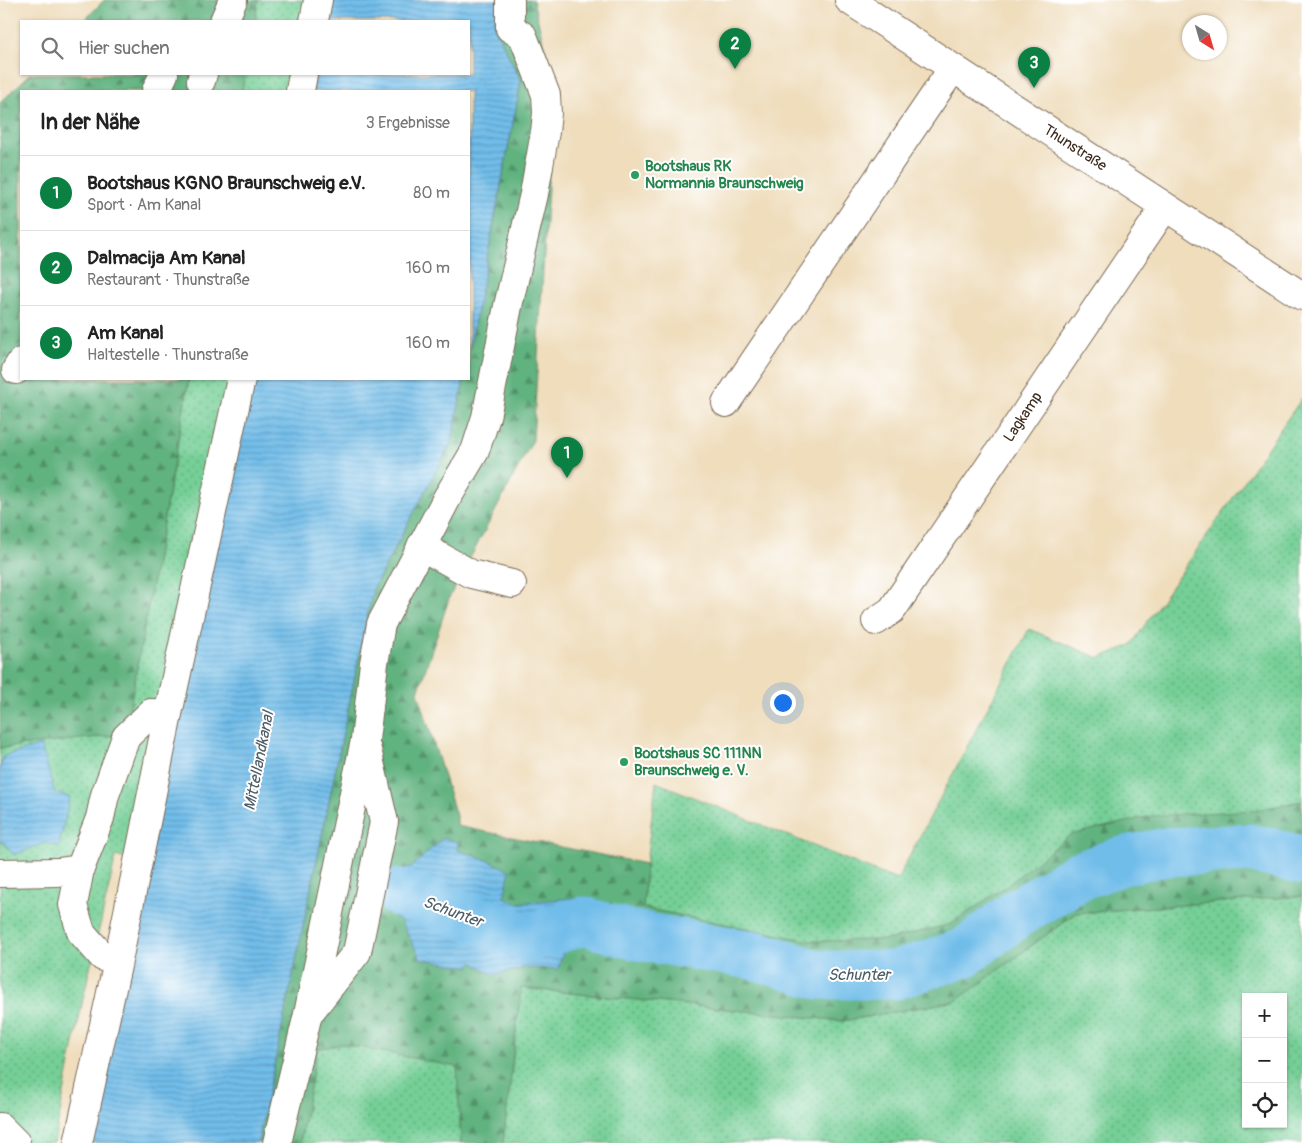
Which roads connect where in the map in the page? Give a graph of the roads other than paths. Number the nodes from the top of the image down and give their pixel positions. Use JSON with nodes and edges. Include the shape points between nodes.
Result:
{"nodes":[{"id":1,"x":233,"y":0,"type":"edge"},
{"id":2,"x":318,"y":0,"type":"edge"},
{"id":3,"x":510,"y":0,"type":"edge"},
{"id":4,"x":848,"y":0,"type":"edge"},
{"id":5,"x":224,"y":20,"type":"edge"},
{"id":6,"x":314,"y":20,"type":"edge"},
{"id":7,"x":953,"y":68,"type":"junction"},
{"id":8,"x":164,"y":75,"type":"edge"},
{"id":9,"x":303,"y":75,"type":"edge"},
{"id":10,"x":156,"y":90,"type":"edge"},
{"id":11,"x":300,"y":90,"type":"edge"},
{"id":12,"x":1166,"y":207,"type":"junction"},
{"id":13,"x":1302,"y":296,"type":"edge"},
{"id":14,"x":241,"y":380,"type":"edge"},
{"id":15,"x":726,"y":403,"type":"dead end"},
{"id":16,"x":422,"y":546,"type":"junction"},
{"id":17,"x":512,"y":584,"type":"dead end"},
{"id":18,"x":876,"y":621,"type":"dead end"},
{"id":19,"x":168,"y":714,"type":"junction"},
{"id":20,"x":80,"y":870,"type":"junction"},
{"id":21,"x":0,"y":873,"type":"edge"},
{"id":22,"x":118,"y":961,"type":"junction"},
{"id":23,"x":0,"y":1127,"type":"edge"},
{"id":24,"x":16,"y":1143,"type":"edge"},
{"id":25,"x":78,"y":1143,"type":"edge"},
{"id":26,"x":277,"y":1143,"type":"edge"}],
"edges":[{"from":1,"to":5,"type":"street"},
{"from":2,"to":6,"type":"street"},
{"from":3,"to":16,"type":"street","via":[[510,28],[523,36],[546,95],[545,132],[486,417],[475,451]]},
{"from":4,"to":7,"type":"street","name":"Thunstraße"},
{"from":7,"to":12,"type":"street","name":"Thunstraße"},
{"from":7,"to":15,"type":"street"},
{"from":8,"to":10,"type":"street"},
{"from":9,"to":11,"type":"street"},
{"from":12,"to":13,"type":"street","name":"Thunstraße"},
{"from":12,"to":18,"type":"street","name":"Lagkamp","via":[[892,610]]},
{"from":14,"to":19,"type":"street"},
{"from":16,"to":17,"type":"street","via":[[471,574]]},
{"from":16,"to":26,"type":"street","via":[[381,624],[374,663],[366,740],[384,822],[357,952],[308,1014]]},
{"from":19,"to":20,"type":"street","via":[[151,713],[126,737]]},
{"from":19,"to":22,"type":"street"},
{"from":20,"to":21,"type":"street"},
{"from":20,"to":22,"type":"street","via":[[73,905],[81,932],[103,957]]},
{"from":22,"to":25,"type":"street"},
{"from":23,"to":24,"type":"street"}]}
